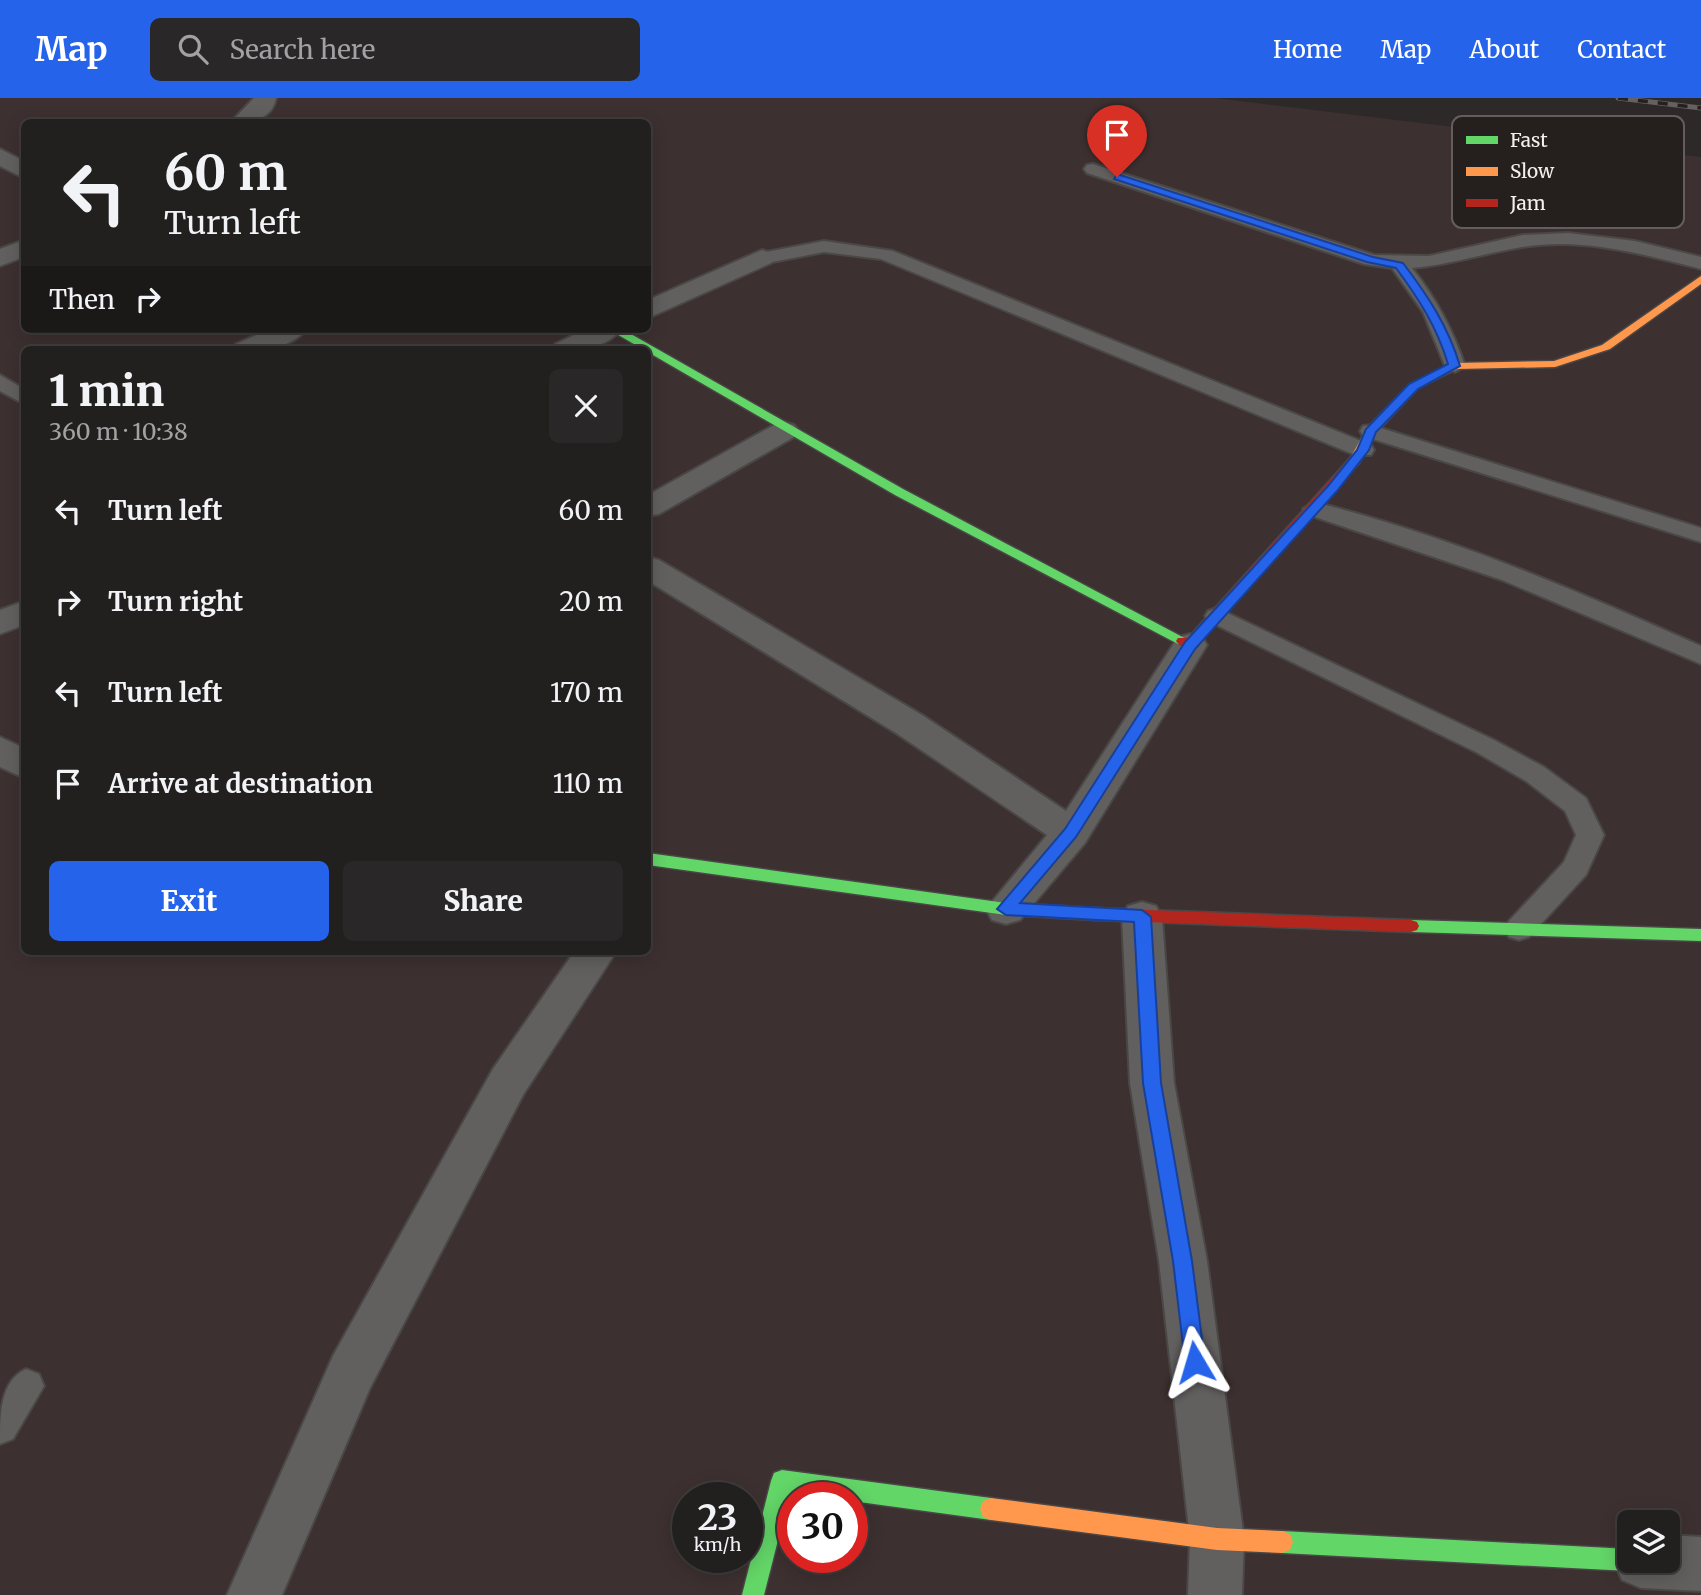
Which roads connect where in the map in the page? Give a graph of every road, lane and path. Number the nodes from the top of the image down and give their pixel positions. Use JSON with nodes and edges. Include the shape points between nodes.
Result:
{"nodes":[{"id":1,"x":265,"y":98,"type":"edge"},
{"id":2,"x":246,"y":119,"type":"edge"},
{"id":3,"x":0,"y":156,"type":"edge"},
{"id":4,"x":21,"y":169,"type":"edge"},
{"id":5,"x":1093,"y":169,"type":"dead end"},
{"id":6,"x":21,"y":249,"type":"edge"},
{"id":7,"x":0,"y":258,"type":"edge"},
{"id":8,"x":762,"y":258,"type":"joint"},
{"id":9,"x":1701,"y":263,"type":"edge"},
{"id":10,"x":1399,"y":265,"type":"junction"},
{"id":11,"x":1701,"y":279,"type":"edge"},
{"id":12,"x":651,"y":309,"type":"edge"},
{"id":13,"x":599,"y":333,"type":"edge"},
{"id":14,"x":621,"y":333,"type":"edge"},
{"id":15,"x":278,"y":337,"type":"edge"},
{"id":16,"x":256,"y":346,"type":"edge"},
{"id":17,"x":573,"y":346,"type":"edge"},
{"id":18,"x":642,"y":346,"type":"edge"},
{"id":19,"x":651,"y":351,"type":"edge"},
{"id":20,"x":1455,"y":366,"type":"junction"},
{"id":21,"x":0,"y":381,"type":"edge"},
{"id":22,"x":21,"y":396,"type":"edge"},
{"id":23,"x":784,"y":431,"type":"junction"},
{"id":24,"x":1367,"y":441,"type":"junction"},
{"id":25,"x":651,"y":505,"type":"edge"},
{"id":26,"x":1314,"y":509,"type":"junction"},
{"id":27,"x":1701,"y":535,"type":"edge"},
{"id":28,"x":651,"y":569,"type":"edge"},
{"id":29,"x":21,"y":613,"type":"edge"},
{"id":30,"x":1217,"y":617,"type":"junction"},
{"id":31,"x":0,"y":623,"type":"edge"},
{"id":32,"x":1190,"y":645,"type":"junction"},
{"id":33,"x":1701,"y":656,"type":"edge"},
{"id":34,"x":0,"y":750,"type":"edge"},
{"id":35,"x":21,"y":763,"type":"edge"},
{"id":36,"x":1071,"y":833,"type":"junction"},
{"id":37,"x":651,"y":865,"type":"edge"},
{"id":38,"x":1006,"y":909,"type":"junction"},
{"id":39,"x":1142,"y":917,"type":"junction"},
{"id":40,"x":1519,"y":929,"type":"junction"},
{"id":41,"x":1701,"y":935,"type":"edge"},
{"id":42,"x":594,"y":955,"type":"edge"},
{"id":43,"x":26,"y":1386,"type":"dead end"},
{"id":44,"x":0,"y":1426,"type":"edge"},
{"id":45,"x":1217,"y":1539,"type":"junction"},
{"id":46,"x":1617,"y":1559,"type":"edge"},
{"id":47,"x":1680,"y":1570,"type":"edge"},
{"id":48,"x":1700,"y":1574,"type":"edge"},
{"id":49,"x":254,"y":1595,"type":"edge"},
{"id":50,"x":753,"y":1595,"type":"edge"},
{"id":51,"x":1215,"y":1595,"type":"edge"}],
"edges":[{"from":1,"to":2,"type":"street"},
{"from":3,"to":4,"type":"street"},
{"from":5,"to":10,"type":"lane","via":[[1371,260]]},
{"from":6,"to":7,"type":"street"},
{"from":8,"to":12,"type":"street"},
{"from":8,"to":24,"type":"lane","via":[[804,246],[841,245],[886,255]]},
{"from":9,"to":10,"type":"lane","via":[[1603,239],[1561,238]]},
{"from":10,"to":20,"type":"lane","via":[[1430,307]]},
{"from":11,"to":20,"type":"street","via":[[1606,347],[1555,364]]},
{"from":13,"to":17,"type":"street"},
{"from":14,"to":18,"type":"street"},
{"from":15,"to":16,"type":"street"},
{"from":19,"to":23,"type":"street"},
{"from":20,"to":24,"type":"street","via":[[1414,386]]},
{"from":21,"to":22,"type":"lane"},
{"from":23,"to":25,"type":"street"},
{"from":23,"to":32,"type":"street"},
{"from":24,"to":26,"type":"street"},
{"from":24,"to":27,"type":"lane"},
{"from":26,"to":30,"type":"street"},
{"from":26,"to":33,"type":"lane","via":[[1513,573]]},
{"from":28,"to":36,"type":"street","via":[[909,724]]},
{"from":29,"to":31,"type":"street"},
{"from":30,"to":32,"type":"street"},
{"from":30,"to":40,"type":"lane","via":[[1485,746],[1535,774],[1576,806],[1590,835],[1576,868]]},
{"from":32,"to":36,"type":"street"},
{"from":34,"to":35,"type":"street"},
{"from":36,"to":38,"type":"street"},
{"from":37,"to":38,"type":"street"},
{"from":38,"to":39,"type":"street"},
{"from":39,"to":40,"type":"street"},
{"from":39,"to":45,"type":"street","via":[[1152,1083],[1183,1261]]},
{"from":40,"to":41,"type":"street"},
{"from":42,"to":49,"type":"street","via":[[508,1082],[351,1373]]},
{"from":43,"to":44,"type":"lane"},
{"from":45,"to":46,"type":"street"},
{"from":45,"to":50,"type":"street","via":[[782,1481]]},
{"from":45,"to":51,"type":"street"},
{"from":47,"to":48,"type":"street"}]}
